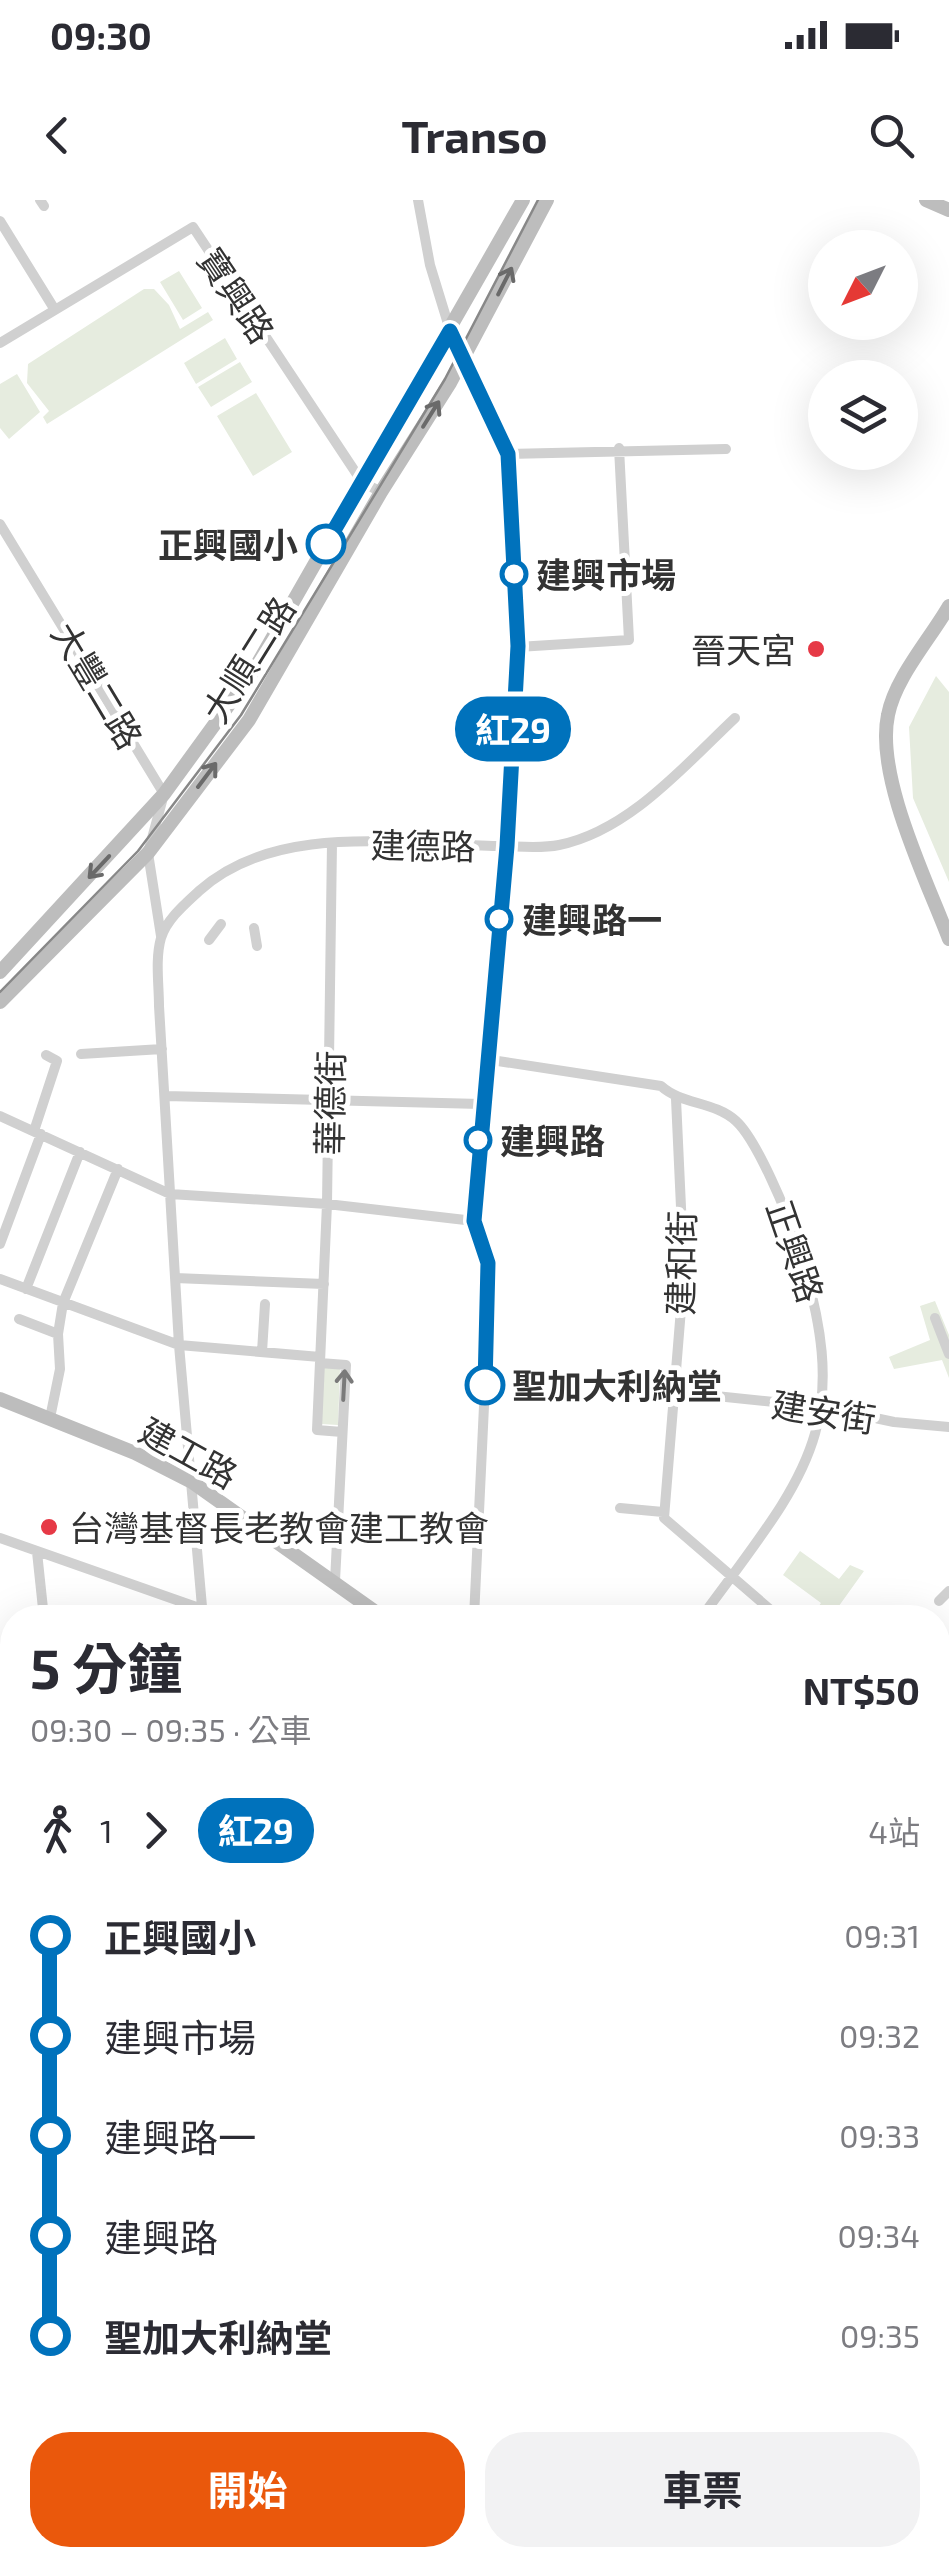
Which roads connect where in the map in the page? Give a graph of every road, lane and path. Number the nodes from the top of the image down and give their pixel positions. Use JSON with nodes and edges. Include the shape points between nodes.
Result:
{"nodes":[{"id":1,"x":418,"y":200,"type":"edge"},
{"id":2,"x":524,"y":200,"type":"edge"},
{"id":3,"x":547,"y":200,"type":"edge"},
{"id":4,"x":926,"y":200,"type":"edge"},
{"id":5,"x":949,"y":210,"type":"edge"},
{"id":6,"x":0,"y":221,"type":"edge"},
{"id":7,"x":55,"y":310,"type":"junction"},
{"id":8,"x":450,"y":331,"type":"junction"},
{"id":9,"x":0,"y":343,"type":"edge"},
{"id":10,"x":462,"y":362,"type":"junction"},
{"id":11,"x":620,"y":448,"type":"junction"},
{"id":12,"x":726,"y":449,"type":"dead end"},
{"id":13,"x":508,"y":454,"type":"junction"},
{"id":14,"x":362,"y":482,"type":"junction"},
{"id":15,"x":380,"y":492,"type":"junction"},
{"id":16,"x":0,"y":524,"type":"edge"},
{"id":17,"x":949,"y":606,"type":"edge"},
{"id":18,"x":518,"y":646,"type":"junction"},
{"id":19,"x":735,"y":718,"type":"dead end"},
{"id":20,"x":164,"y":794,"type":"junction"},
{"id":21,"x":332,"y":843,"type":"junction"},
{"id":22,"x":507,"y":846,"type":"junction"},
{"id":23,"x":148,"y":853,"type":"junction"},
{"id":24,"x":221,"y":924,"type":"dead end"},
{"id":25,"x":254,"y":928,"type":"dead end"},
{"id":26,"x":162,"y":936,"type":"junction"},
{"id":27,"x":949,"y":939,"type":"edge"},
{"id":28,"x":209,"y":940,"type":"dead end"},
{"id":29,"x":256,"y":946,"type":"dead end"},
{"id":30,"x":0,"y":972,"type":"edge"},
{"id":31,"x":0,"y":1002,"type":"edge"},
{"id":32,"x":162,"y":1049,"type":"junction"},
{"id":33,"x":46,"y":1054,"type":"dead end"},
{"id":34,"x":80,"y":1054,"type":"dead end"},
{"id":35,"x":485,"y":1059,"type":"junction"},
{"id":36,"x":166,"y":1096,"type":"junction"},
{"id":37,"x":328,"y":1099,"type":"junction"},
{"id":38,"x":676,"y":1100,"type":"junction"},
{"id":39,"x":481,"y":1104,"type":"junction"},
{"id":40,"x":0,"y":1116,"type":"edge"},
{"id":41,"x":37,"y":1132,"type":"junction"},
{"id":42,"x":80,"y":1152,"type":"junction"},
{"id":43,"x":118,"y":1169,"type":"junction"},
{"id":44,"x":170,"y":1194,"type":"junction"},
{"id":45,"x":327,"y":1204,"type":"junction"},
{"id":46,"x":474,"y":1221,"type":"junction"},
{"id":47,"x":0,"y":1244,"type":"edge"},
{"id":48,"x":175,"y":1278,"type":"junction"},
{"id":49,"x":0,"y":1279,"type":"edge"},
{"id":50,"x":324,"y":1284,"type":"junction"},
{"id":51,"x":26,"y":1288,"type":"junction"},
{"id":52,"x":64,"y":1302,"type":"junction"},
{"id":53,"x":265,"y":1304,"type":"dead end"},
{"id":54,"x":935,"y":1318,"type":"dead end"},
{"id":55,"x":19,"y":1319,"type":"dead end"},
{"id":56,"x":58,"y":1334,"type":"junction"},
{"id":57,"x":179,"y":1345,"type":"junction"},
{"id":58,"x":262,"y":1352,"type":"junction"},
{"id":59,"x":949,"y":1354,"type":"edge"},
{"id":60,"x":320,"y":1360,"type":"junction"},
{"id":61,"x":639,"y":1388,"type":"dead end"},
{"id":62,"x":674,"y":1392,"type":"junction"},
{"id":63,"x":0,"y":1398,"type":"edge"},
{"id":64,"x":823,"y":1407,"type":"junction"},
{"id":65,"x":50,"y":1418,"type":"junction"},
{"id":66,"x":949,"y":1427,"type":"edge"},
{"id":67,"x":342,"y":1432,"type":"junction"},
{"id":68,"x":192,"y":1482,"type":"junction"},
{"id":69,"x":620,"y":1508,"type":"dead end"},
{"id":70,"x":663,"y":1512,"type":"junction"},
{"id":71,"x":0,"y":1538,"type":"edge"},
{"id":72,"x":37,"y":1552,"type":"junction"},
{"id":73,"x":732,"y":1575,"type":"junction"},
{"id":74,"x":335,"y":1582,"type":"junction"},
{"id":75,"x":949,"y":1591,"type":"edge"},
{"id":76,"x":940,"y":1601,"type":"dead end"},
{"id":77,"x":43,"y":1605,"type":"edge"},
{"id":78,"x":178,"y":1605,"type":"edge"},
{"id":79,"x":201,"y":1605,"type":"edge"},
{"id":80,"x":366,"y":1605,"type":"edge"},
{"id":81,"x":475,"y":1605,"type":"edge"},
{"id":82,"x":710,"y":1605,"type":"edge"},
{"id":83,"x":765,"y":1605,"type":"edge"}],
"edges":[{"from":1,"to":8,"type":"street"},
{"from":2,"to":8,"type":"street","name":"大順二路"},
{"from":10,"to":3,"type":"street","name":"大順二路","one_way":true},
{"from":4,"to":5,"type":"street"},
{"from":6,"to":7,"type":"street"},
{"from":7,"to":9,"type":"street","name":"寶興路"},
{"from":7,"to":14,"type":"street","name":"寶興路","via":[[193,227]]},
{"from":8,"to":10,"type":"street"},
{"from":8,"to":14,"type":"street","name":"大順二路"},
{"from":10,"to":13,"type":"street"},
{"from":15,"to":10,"type":"street","name":"大順二路","one_way":true},
{"from":11,"to":12,"type":"street"},
{"from":11,"to":13,"type":"street"},
{"from":11,"to":18,"type":"street","via":[[629,640]]},
{"from":13,"to":18,"type":"street"},
{"from":14,"to":15,"type":"street","name":"寶興路"},
{"from":14,"to":20,"type":"street","name":"大順二路","via":[[254,670]]},
{"from":23,"to":15,"type":"street","name":"大順二路","one_way":true,"via":[[249,720]]},
{"from":16,"to":20,"type":"street","name":"大豐二路"},
{"from":17,"to":27,"type":"street","via":[[898,690],[886,734],[897,805]]},
{"from":18,"to":22,"type":"street"},
{"from":19,"to":22,"type":"street","name":"建德路","via":[[664,785],[602,828],[558,846]]},
{"from":20,"to":23,"type":"street"},
{"from":20,"to":30,"type":"street","name":"大順二路","one_way":true},
{"from":21,"to":22,"type":"street","name":"建德路"},
{"from":21,"to":26,"type":"street","name":"建德路","via":[[247,859],[209,882]]},
{"from":21,"to":37,"type":"street","name":"華德街"},
{"from":22,"to":35,"type":"street"},
{"from":23,"to":26,"type":"street"},
{"from":23,"to":31,"type":"street","name":"大順二路"},
{"from":24,"to":28,"type":"street"},
{"from":25,"to":29,"type":"street"},
{"from":26,"to":32,"type":"street"},
{"from":32,"to":34,"type":"street"},
{"from":32,"to":36,"type":"street"},
{"from":33,"to":41,"type":"street","via":[[57,1061]]},
{"from":35,"to":38,"type":"street","name":"正興路","via":[[661,1086]]},
{"from":35,"to":39,"type":"street"},
{"from":36,"to":37,"type":"street"},
{"from":36,"to":44,"type":"street"},
{"from":37,"to":39,"type":"street"},
{"from":37,"to":45,"type":"street","name":"華德街"},
{"from":38,"to":62,"type":"street","name":"建和街","via":[[684,1272]]},
{"from":38,"to":64,"type":"street","name":"正興路","via":[[736,1121],[785,1207],[824,1344]]},
{"from":39,"to":46,"type":"street"},
{"from":40,"to":41,"type":"street"},
{"from":41,"to":42,"type":"street"},
{"from":41,"to":47,"type":"street"},
{"from":42,"to":43,"type":"street"},
{"from":42,"to":51,"type":"street"},
{"from":43,"to":44,"type":"street"},
{"from":43,"to":52,"type":"street"},
{"from":44,"to":45,"type":"street"},
{"from":44,"to":48,"type":"street"},
{"from":45,"to":46,"type":"street"},
{"from":45,"to":50,"type":"street","name":"華德街"},
{"from":46,"to":81,"type":"street","via":[[488,1263]]},
{"from":48,"to":50,"type":"street"},
{"from":48,"to":57,"type":"street"},
{"from":49,"to":51,"type":"street"},
{"from":50,"to":60,"type":"street","name":"華德街"},
{"from":51,"to":52,"type":"street"},
{"from":52,"to":56,"type":"street"},
{"from":52,"to":57,"type":"street"},
{"from":53,"to":58,"type":"street"},
{"from":54,"to":59,"type":"street"},
{"from":55,"to":56,"type":"street"},
{"from":56,"to":65,"type":"street","via":[[60,1370]]},
{"from":57,"to":58,"type":"street"},
{"from":57,"to":68,"type":"street"},
{"from":58,"to":60,"type":"street"},
{"from":67,"to":60,"type":"street","one_way":true,"via":[[346,1364]]},
{"from":60,"to":67,"type":"street","name":"華德街","via":[[317,1430]]},
{"from":61,"to":62,"type":"street","name":"建安街"},
{"from":62,"to":64,"type":"street","name":"建安街"},
{"from":62,"to":70,"type":"street","name":"建和街"},
{"from":63,"to":65,"type":"street","name":"建工路"},
{"from":64,"to":66,"type":"street","name":"建安街"},
{"from":64,"to":73,"type":"street","name":"正興路","via":[[808,1463]]},
{"from":65,"to":68,"type":"street","name":"建工路"},
{"from":67,"to":74,"type":"street"},
{"from":68,"to":74,"type":"street","name":"建工路"},
{"from":68,"to":79,"type":"street"},
{"from":69,"to":70,"type":"street"},
{"from":70,"to":73,"type":"street"},
{"from":71,"to":72,"type":"street"},
{"from":72,"to":77,"type":"street"},
{"from":72,"to":78,"type":"street"},
{"from":73,"to":82,"type":"street","name":"正興路"},
{"from":73,"to":83,"type":"street"},
{"from":74,"to":80,"type":"street","name":"建工路"},
{"from":75,"to":76,"type":"street"}]}
